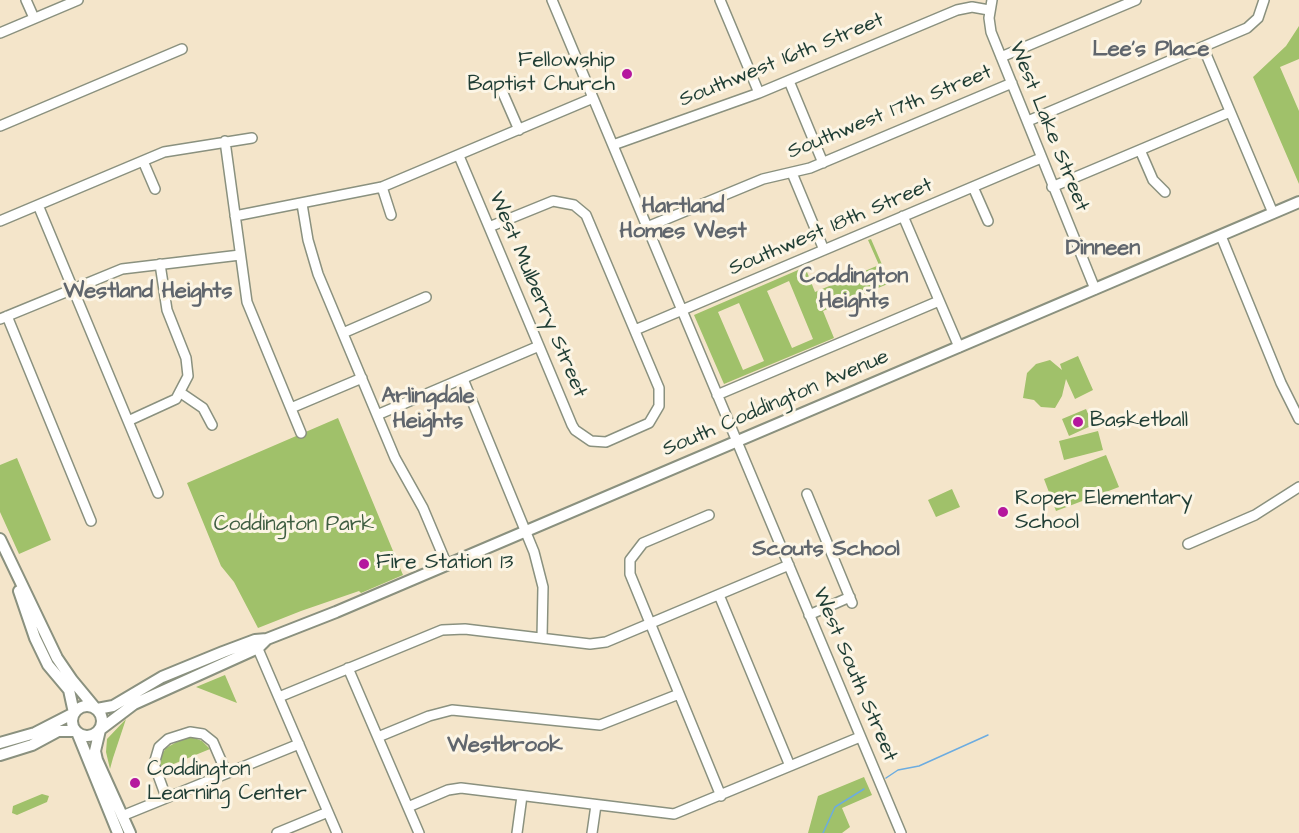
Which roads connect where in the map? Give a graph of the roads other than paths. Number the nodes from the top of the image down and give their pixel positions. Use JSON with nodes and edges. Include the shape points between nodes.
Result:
{"nodes":[{"id":1,"x":26,"y":0,"type":"edge"},
{"id":2,"x":78,"y":0,"type":"edge"},
{"id":3,"x":552,"y":0,"type":"edge"},
{"id":4,"x":720,"y":0,"type":"edge"},
{"id":5,"x":1136,"y":0,"type":"edge"},
{"id":6,"x":1264,"y":0,"type":"edge"},
{"id":7,"x":991,"y":5,"type":"edge"},
{"id":8,"x":34,"y":18,"type":"junction"},
{"id":9,"x":0,"y":33,"type":"edge"},
{"id":10,"x":1203,"y":47,"type":"junction"},
{"id":11,"x":182,"y":49,"type":"dead end"},
{"id":12,"x":1001,"y":57,"type":"junction"},
{"id":13,"x":789,"y":81,"type":"junction"},
{"id":14,"x":1012,"y":83,"type":"junction"},
{"id":15,"x":502,"y":91,"type":"dead end"},
{"id":16,"x":759,"y":93,"type":"junction"},
{"id":17,"x":593,"y":98,"type":"junction"},
{"id":18,"x":1230,"y":112,"type":"junction"},
{"id":19,"x":1028,"y":121,"type":"junction"},
{"id":20,"x":0,"y":126,"type":"edge"},
{"id":21,"x":519,"y":130,"type":"junction"},
{"id":22,"x":252,"y":138,"type":"dead end"},
{"id":23,"x":225,"y":141,"type":"junction"},
{"id":24,"x":613,"y":145,"type":"junction"},
{"id":25,"x":1140,"y":150,"type":"junction"},
{"id":26,"x":459,"y":156,"type":"junction"},
{"id":27,"x":1041,"y":158,"type":"junction"},
{"id":28,"x":143,"y":161,"type":"junction"},
{"id":29,"x":823,"y":163,"type":"junction"},
{"id":30,"x":792,"y":173,"type":"junction"},
{"id":31,"x":973,"y":187,"type":"junction"},
{"id":32,"x":1052,"y":187,"type":"junction"},
{"id":33,"x":382,"y":188,"type":"junction"},
{"id":34,"x":155,"y":189,"type":"dead end"},
{"id":35,"x":1165,"y":192,"type":"dead end"},
{"id":36,"x":1299,"y":202,"type":"edge"},
{"id":37,"x":302,"y":204,"type":"junction"},
{"id":38,"x":38,"y":205,"type":"junction"},
{"id":39,"x":1273,"y":213,"type":"junction"},
{"id":40,"x":391,"y":215,"type":"dead end"},
{"id":41,"x":235,"y":216,"type":"junction"},
{"id":42,"x":903,"y":216,"type":"junction"},
{"id":43,"x":0,"y":220,"type":"edge"},
{"id":44,"x":988,"y":221,"type":"dead end"},
{"id":45,"x":489,"y":227,"type":"junction"},
{"id":46,"x":647,"y":227,"type":"junction"},
{"id":47,"x":1221,"y":236,"type":"junction"},
{"id":48,"x":824,"y":250,"type":"junction"},
{"id":49,"x":240,"y":255,"type":"junction"},
{"id":50,"x":160,"y":264,"type":"junction"},
{"id":51,"x":73,"y":288,"type":"junction"},
{"id":52,"x":1095,"y":289,"type":"junction"},
{"id":53,"x":426,"y":297,"type":"dead end"},
{"id":54,"x":939,"y":301,"type":"junction"},
{"id":55,"x":682,"y":310,"type":"junction"},
{"id":56,"x":3,"y":318,"type":"edge"},
{"id":57,"x":635,"y":330,"type":"junction"},
{"id":58,"x":343,"y":333,"type":"junction"},
{"id":59,"x":539,"y":346,"type":"junction"},
{"id":60,"x":959,"y":347,"type":"junction"},
{"id":61,"x":362,"y":378,"type":"junction"},
{"id":62,"x":463,"y":379,"type":"junction"},
{"id":63,"x":181,"y":393,"type":"junction"},
{"id":64,"x":717,"y":395,"type":"junction"},
{"id":65,"x":291,"y":408,"type":"junction"},
{"id":66,"x":377,"y":415,"type":"junction"},
{"id":67,"x":1299,"y":419,"type":"edge"},
{"id":68,"x":128,"y":421,"type":"junction"},
{"id":69,"x":212,"y":425,"type":"dead end"},
{"id":70,"x":301,"y":433,"type":"dead end"},
{"id":71,"x":737,"y":441,"type":"junction"},
{"id":72,"x":1299,"y":487,"type":"edge"},
{"id":73,"x":158,"y":493,"type":"dead end"},
{"id":74,"x":807,"y":494,"type":"dead end"},
{"id":75,"x":709,"y":515,"type":"dead end"},
{"id":76,"x":91,"y":521,"type":"dead end"},
{"id":77,"x":526,"y":531,"type":"junction"},
{"id":78,"x":0,"y":539,"type":"edge"},
{"id":79,"x":1188,"y":544,"type":"dead end"},
{"id":80,"x":11,"y":565,"type":"junction"},
{"id":81,"x":447,"y":565,"type":"junction"},
{"id":82,"x":789,"y":565,"type":"junction"},
{"id":83,"x":718,"y":595,"type":"junction"},
{"id":84,"x":809,"y":615,"type":"junction"},
{"id":85,"x":649,"y":624,"type":"junction"},
{"id":86,"x":35,"y":638,"type":"junction"},
{"id":87,"x":542,"y":638,"type":"junction"},
{"id":88,"x":256,"y":644,"type":"junction"},
{"id":89,"x":348,"y":668,"type":"junction"},
{"id":90,"x":60,"y":680,"type":"junction"},
{"id":91,"x":72,"y":680,"type":"junction"},
{"id":92,"x":678,"y":694,"type":"junction"},
{"id":93,"x":127,"y":697,"type":"junction"},
{"id":94,"x":279,"y":697,"type":"junction"},
{"id":95,"x":89,"y":698,"type":"junction"},
{"id":96,"x":97,"y":709,"type":"junction"},
{"id":97,"x":74,"y":713,"type":"junction"},
{"id":98,"x":58,"y":722,"type":"junction"},
{"id":99,"x":100,"y":729,"type":"junction"},
{"id":100,"x":76,"y":732,"type":"junction"},
{"id":101,"x":378,"y":737,"type":"junction"},
{"id":102,"x":861,"y":737,"type":"junction"},
{"id":103,"x":39,"y":742,"type":"junction"},
{"id":104,"x":0,"y":743,"type":"edge"},
{"id":105,"x":299,"y":744,"type":"junction"},
{"id":106,"x":81,"y":746,"type":"junction"},
{"id":107,"x":0,"y":755,"type":"edge"},
{"id":108,"x":790,"y":766,"type":"junction"},
{"id":109,"x":226,"y":772,"type":"junction"},
{"id":110,"x":522,"y":796,"type":"junction"},
{"id":111,"x":721,"y":796,"type":"junction"},
{"id":112,"x":166,"y":797,"type":"junction"},
{"id":113,"x":596,"y":806,"type":"junction"},
{"id":114,"x":408,"y":807,"type":"junction"},
{"id":115,"x":328,"y":812,"type":"junction"},
{"id":116,"x":122,"y":816,"type":"junction"},
{"id":117,"x":118,"y":833,"type":"edge"},
{"id":118,"x":129,"y":833,"type":"edge"},
{"id":119,"x":278,"y":833,"type":"edge"},
{"id":120,"x":337,"y":833,"type":"edge"},
{"id":121,"x":419,"y":833,"type":"edge"},
{"id":122,"x":517,"y":833,"type":"edge"},
{"id":123,"x":592,"y":833,"type":"edge"},
{"id":124,"x":901,"y":833,"type":"edge"}],
"edges":[{"from":1,"to":8,"type":"street"},
{"from":2,"to":8,"type":"street"},
{"from":3,"to":17,"type":"street","name":"West South Street"},
{"from":4,"to":16,"type":"street"},
{"from":5,"to":12,"type":"street","name":"Southwest 17th Street"},
{"from":6,"to":10,"type":"street","via":[[1262,10],[1247,28]]},
{"from":7,"to":12,"type":"street","name":"West Lake Street","via":[[990,32]]},
{"from":7,"to":13,"type":"street","name":"Southwest 16th Street","via":[[957,10]]},
{"from":8,"to":9,"type":"street"},
{"from":10,"to":18,"type":"street"},
{"from":10,"to":19,"type":"street"},
{"from":11,"to":20,"type":"street"},
{"from":12,"to":14,"type":"street","name":"West Lake Street"},
{"from":13,"to":16,"type":"street","name":"Southwest 16th Street"},
{"from":13,"to":29,"type":"street"},
{"from":14,"to":19,"type":"street","name":"West Lake Street"},
{"from":14,"to":29,"type":"street","name":"Southwest 17th Street"},
{"from":15,"to":21,"type":"street"},
{"from":16,"to":24,"type":"street","name":"Southwest 16th Street"},
{"from":17,"to":21,"type":"street"},
{"from":17,"to":24,"type":"street","name":"West South Street"},
{"from":18,"to":25,"type":"street"},
{"from":18,"to":39,"type":"street"},
{"from":19,"to":27,"type":"street","name":"West Lake Street"},
{"from":21,"to":26,"type":"street"},
{"from":22,"to":23,"type":"street"},
{"from":23,"to":28,"type":"street","via":[[178,148]]},
{"from":23,"to":41,"type":"street"},
{"from":24,"to":46,"type":"street","name":"West South Street"},
{"from":25,"to":32,"type":"street"},
{"from":25,"to":35,"type":"street","via":[[1153,180]]},
{"from":26,"to":33,"type":"street"},
{"from":26,"to":45,"type":"street","name":"West Mulberry Street"},
{"from":27,"to":31,"type":"street","name":"Southwest 18th Street"},
{"from":27,"to":32,"type":"street","name":"West Lake Street"},
{"from":28,"to":34,"type":"street"},
{"from":28,"to":38,"type":"street"},
{"from":29,"to":30,"type":"street","name":"Southwest 17th Street"},
{"from":30,"to":46,"type":"street","name":"Southwest 17th Street","via":[[762,179]]},
{"from":30,"to":48,"type":"street"},
{"from":31,"to":42,"type":"street","name":"Southwest 18th Street"},
{"from":31,"to":44,"type":"street"},
{"from":32,"to":52,"type":"street","name":"West Lake Street"},
{"from":33,"to":37,"type":"street"},
{"from":33,"to":40,"type":"street"},
{"from":36,"to":39,"type":"main road","name":"South Coddington Avenue"},
{"from":37,"to":41,"type":"street"},
{"from":37,"to":58,"type":"street","via":[[312,256]]},
{"from":38,"to":43,"type":"street"},
{"from":38,"to":51,"type":"street"},
{"from":39,"to":47,"type":"main road","name":"South Coddington Avenue"},
{"from":41,"to":49,"type":"street"},
{"from":42,"to":48,"type":"street","name":"Southwest 18th Street"},
{"from":42,"to":54,"type":"street"},
{"from":45,"to":57,"type":"street","via":[[549,202],[574,205],[589,221]]},
{"from":45,"to":59,"type":"street","name":"West Mulberry Street"},
{"from":46,"to":55,"type":"street","name":"West South Street"},
{"from":47,"to":52,"type":"main road","name":"South Coddington Avenue"},
{"from":47,"to":67,"type":"street"},
{"from":48,"to":55,"type":"street","name":"Southwest 18th Street"},
{"from":49,"to":50,"type":"street"},
{"from":49,"to":65,"type":"street","via":[[249,308]]},
{"from":50,"to":51,"type":"street","via":[[122,270]]},
{"from":50,"to":63,"type":"street","via":[[167,310],[188,368]]},
{"from":51,"to":56,"type":"street"},
{"from":51,"to":68,"type":"street"},
{"from":52,"to":60,"type":"main road","name":"South Coddington Avenue"},
{"from":53,"to":58,"type":"street"},
{"from":54,"to":60,"type":"street"},
{"from":54,"to":64,"type":"street"},
{"from":55,"to":57,"type":"street","name":"Southwest 18th Street"},
{"from":55,"to":64,"type":"street","name":"West South Street"},
{"from":56,"to":76,"type":"street"},
{"from":57,"to":59,"type":"street","name":"West Mulberry Street","via":[[659,388],[659,406],[642,428],[612,441],[591,441],[572,425]]},
{"from":58,"to":61,"type":"street"},
{"from":59,"to":62,"type":"street"},
{"from":60,"to":71,"type":"main road","name":"South Coddington Avenue"},
{"from":61,"to":65,"type":"street"},
{"from":61,"to":66,"type":"street"},
{"from":62,"to":66,"type":"street"},
{"from":62,"to":77,"type":"street"},
{"from":63,"to":68,"type":"street","via":[[170,403]]},
{"from":63,"to":69,"type":"street","via":[[202,408]]},
{"from":64,"to":71,"type":"street","name":"West South Street"},
{"from":65,"to":70,"type":"street"},
{"from":66,"to":81,"type":"street"},
{"from":68,"to":73,"type":"street"},
{"from":71,"to":77,"type":"main road","name":"South Coddington Avenue"},
{"from":71,"to":82,"type":"street","name":"West South Street"},
{"from":72,"to":79,"type":"street","via":[[1255,515]]},
{"from":74,"to":84,"type":"street","via":[[851,600]]},
{"from":75,"to":85,"type":"street","via":[[650,539],[629,560],[631,580]]},
{"from":77,"to":81,"type":"main road","name":"South Coddington Avenue"},
{"from":77,"to":87,"type":"street","via":[[543,587]]},
{"from":78,"to":80,"type":"main road"},
{"from":80,"to":86,"type":"main road"},
{"from":80,"to":91,"type":"main road","via":[[35,622],[43,625],[57,658]]},
{"from":81,"to":88,"type":"main road","name":"South Coddington Avenue"},
{"from":82,"to":83,"type":"street"},
{"from":82,"to":84,"type":"street","name":"West South Street"},
{"from":83,"to":85,"type":"street"},
{"from":83,"to":108,"type":"street"},
{"from":84,"to":102,"type":"street","name":"West South Street"},
{"from":85,"to":87,"type":"street","via":[[598,644]]},
{"from":85,"to":92,"type":"street"},
{"from":86,"to":90,"type":"main road"},
{"from":86,"to":91,"type":"main road","via":[[42,640],[53,661]]},
{"from":87,"to":89,"type":"street","via":[[442,630]]},
{"from":88,"to":93,"type":"main road","name":"South Coddington Avenue","via":[[162,677]]},
{"from":88,"to":94,"type":"street"},
{"from":88,"to":99,"type":"main road","name":"South Coddington Avenue","via":[[134,704]]},
{"from":89,"to":94,"type":"street"},
{"from":89,"to":101,"type":"street"},
{"from":90,"to":97,"type":"main road","via":[[71,695]]},
{"from":90,"to":98,"type":"main road","via":[[67,699]]},
{"from":91,"to":95,"type":"main road"},
{"from":92,"to":101,"type":"street","via":[[600,725],[463,710],[429,716]]},
{"from":92,"to":111,"type":"street"},
{"from":93,"to":95,"type":"main road","via":[[112,703]]},
{"from":93,"to":96,"type":"main road","name":"South Coddington Avenue","via":[[113,706]]},
{"from":94,"to":105,"type":"street"},
{"from":95,"to":96,"type":"main road"},
{"from":96,"to":97,"type":"main road","via":[[84,706]]},
{"from":96,"to":99,"type":"main road","via":[[102,718]]},
{"from":97,"to":98,"type":"main road"},
{"from":97,"to":100,"type":"main road","via":[[72,723]]},
{"from":98,"to":104,"type":"main road"},
{"from":99,"to":100,"type":"main road","via":[[87,736]]},
{"from":99,"to":116,"type":"main road","via":[[96,755]]},
{"from":100,"to":103,"type":"main road","via":[[58,731]]},
{"from":100,"to":106,"type":"main road"},
{"from":101,"to":114,"type":"street"},
{"from":102,"to":108,"type":"street"},
{"from":102,"to":124,"type":"street","name":"West South Street"},
{"from":103,"to":106,"type":"main road","via":[[60,735]]},
{"from":103,"to":107,"type":"main road"},
{"from":105,"to":109,"type":"street"},
{"from":105,"to":115,"type":"street"},
{"from":106,"to":117,"type":"main road"},
{"from":108,"to":111,"type":"street"},
{"from":109,"to":112,"type":"street"},
{"from":109,"to":112,"type":"street","via":[[215,747],[203,734],[190,732],[168,739],[159,747],[154,764]]},
{"from":110,"to":113,"type":"street"},
{"from":110,"to":114,"type":"street","via":[[454,789]]},
{"from":110,"to":122,"type":"street"},
{"from":111,"to":113,"type":"street","via":[[674,814]]},
{"from":112,"to":116,"type":"street"},
{"from":113,"to":123,"type":"street"},
{"from":114,"to":121,"type":"street"},
{"from":115,"to":119,"type":"street"},
{"from":115,"to":120,"type":"street"},
{"from":116,"to":118,"type":"main road"}]}
